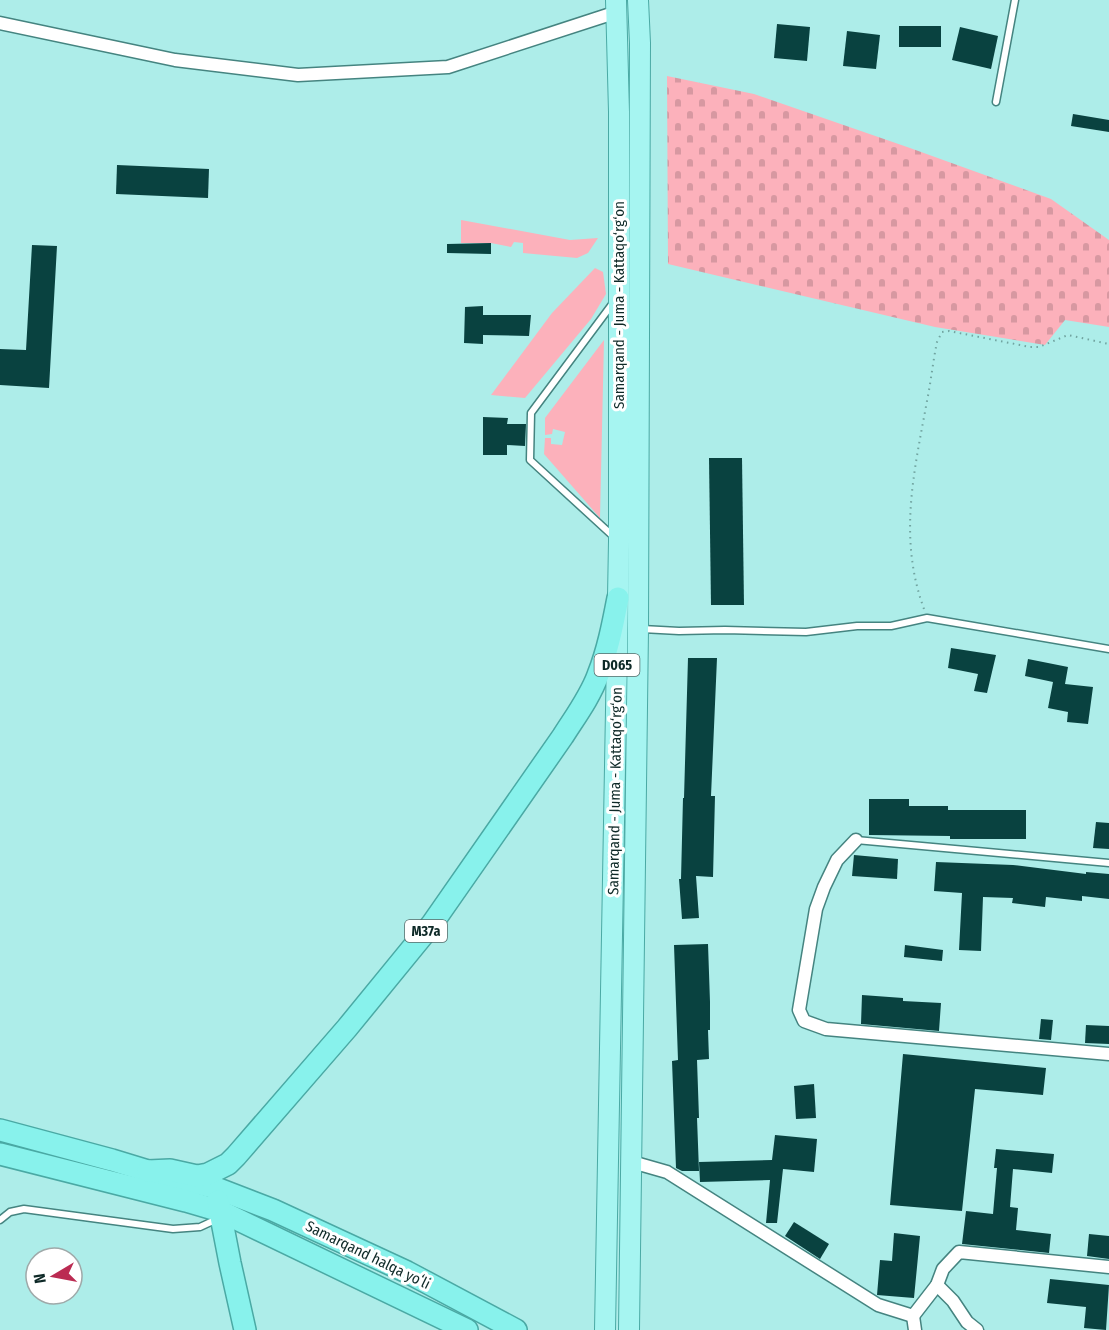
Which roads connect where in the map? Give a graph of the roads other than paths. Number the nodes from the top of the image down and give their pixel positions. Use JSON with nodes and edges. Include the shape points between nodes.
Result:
{"nodes":[{"id":1,"x":638,"y":0,"type":"edge"},
{"id":2,"x":1016,"y":0,"type":"edge"},
{"id":3,"x":616,"y":6,"type":"edge"},
{"id":4,"x":0,"y":23,"type":"edge"},
{"id":5,"x":996,"y":102,"type":"dead end"},
{"id":6,"x":619,"y":296,"type":"junction"},
{"id":7,"x":619,"y":541,"type":"junction"},
{"id":8,"x":618,"y":598,"type":"junction"},
{"id":9,"x":638,"y":628,"type":"junction"},
{"id":10,"x":1109,"y":649,"type":"edge"},
{"id":11,"x":856,"y":840,"type":"joint"},
{"id":12,"x":1109,"y":863,"type":"edge"},
{"id":13,"x":1109,"y":1054,"type":"edge"},
{"id":14,"x":0,"y":1130,"type":"edge"},
{"id":15,"x":0,"y":1154,"type":"edge"},
{"id":16,"x":632,"y":1162,"type":"junction"},
{"id":17,"x":148,"y":1172,"type":"junction"},
{"id":18,"x":216,"y":1188,"type":"junction"},
{"id":19,"x":217,"y":1216,"type":"junction"},
{"id":20,"x":0,"y":1220,"type":"edge"},
{"id":21,"x":1109,"y":1267,"type":"edge"},
{"id":22,"x":937,"y":1285,"type":"junction"},
{"id":23,"x":913,"y":1316,"type":"junction"},
{"id":24,"x":245,"y":1330,"type":"edge"},
{"id":25,"x":467,"y":1330,"type":"edge"},
{"id":26,"x":516,"y":1330,"type":"edge"},
{"id":27,"x":605,"y":1330,"type":"edge"},
{"id":28,"x":629,"y":1330,"type":"edge"},
{"id":29,"x":915,"y":1330,"type":"edge"},
{"id":30,"x":977,"y":1330,"type":"edge"}],
"edges":[{"from":1,"to":9,"type":"main road","name":"Samarqand - Juma - Kattaqo‘rg‘on","number":"D065"},
{"from":2,"to":5,"type":"lane"},
{"from":3,"to":4,"type":"street","via":[[448,67],[298,75],[175,60]]},
{"from":3,"to":6,"type":"main road","name":"Samarqand - Juma - Kattaqo‘rg‘on","number":"D065"},
{"from":6,"to":7,"type":"main road","name":"Samarqand - Juma - Kattaqo‘rg‘on","number":"D065"},
{"from":6,"to":7,"type":"lane","via":[[531,413],[530,460]]},
{"from":7,"to":8,"type":"main road","name":"Samarqand - Juma - Kattaqo‘rg‘on","number":"D065"},
{"from":8,"to":17,"type":"highway","number":"M37a","via":[[598,676],[582,706],[432,924],[391,975],[228,1164],[197,1176],[170,1170]]},
{"from":8,"to":27,"type":"main road","name":"Samarqand - Juma - Kattaqo‘rg‘on","number":"D065"},
{"from":9,"to":10,"type":"lane","via":[[806,632],[891,626],[927,618]]},
{"from":9,"to":16,"type":"main road","name":"Samarqand - Juma - Kattaqo‘rg‘on","number":"D065"},
{"from":11,"to":12,"type":"lane"},
{"from":11,"to":13,"type":"street","via":[[837,860],[816,909],[799,1010],[804,1021],[826,1029]]},
{"from":14,"to":17,"type":"highway","name":"Samarqand halqa yoʻli","number":"M37a"},
{"from":15,"to":19,"type":"highway","name":"Samarqand halqa yoʻli","via":[[186,1201]]},
{"from":16,"to":23,"type":"street","via":[[667,1172],[878,1305]]},
{"from":16,"to":28,"type":"main road","name":"Samarqand - Juma - Kattaqo‘rg‘on","number":"D065"},
{"from":17,"to":18,"type":"highway","name":"Samarqand halqa yoʻli","number":"M37a"},
{"from":18,"to":19,"type":"highway"},
{"from":18,"to":26,"type":"highway","name":"Samarqand halqa yoʻli","number":"M37a","via":[[407,1272]]},
{"from":19,"to":20,"type":"lane","via":[[200,1227],[173,1229],[24,1209],[10,1212]]},
{"from":19,"to":24,"type":"highway"},
{"from":19,"to":25,"type":"highway","name":"Samarqand halqa yoʻli"},
{"from":21,"to":22,"type":"street","via":[[959,1252],[943,1269]]},
{"from":22,"to":23,"type":"street"},
{"from":22,"to":30,"type":"street"},
{"from":23,"to":29,"type":"street"}]}
